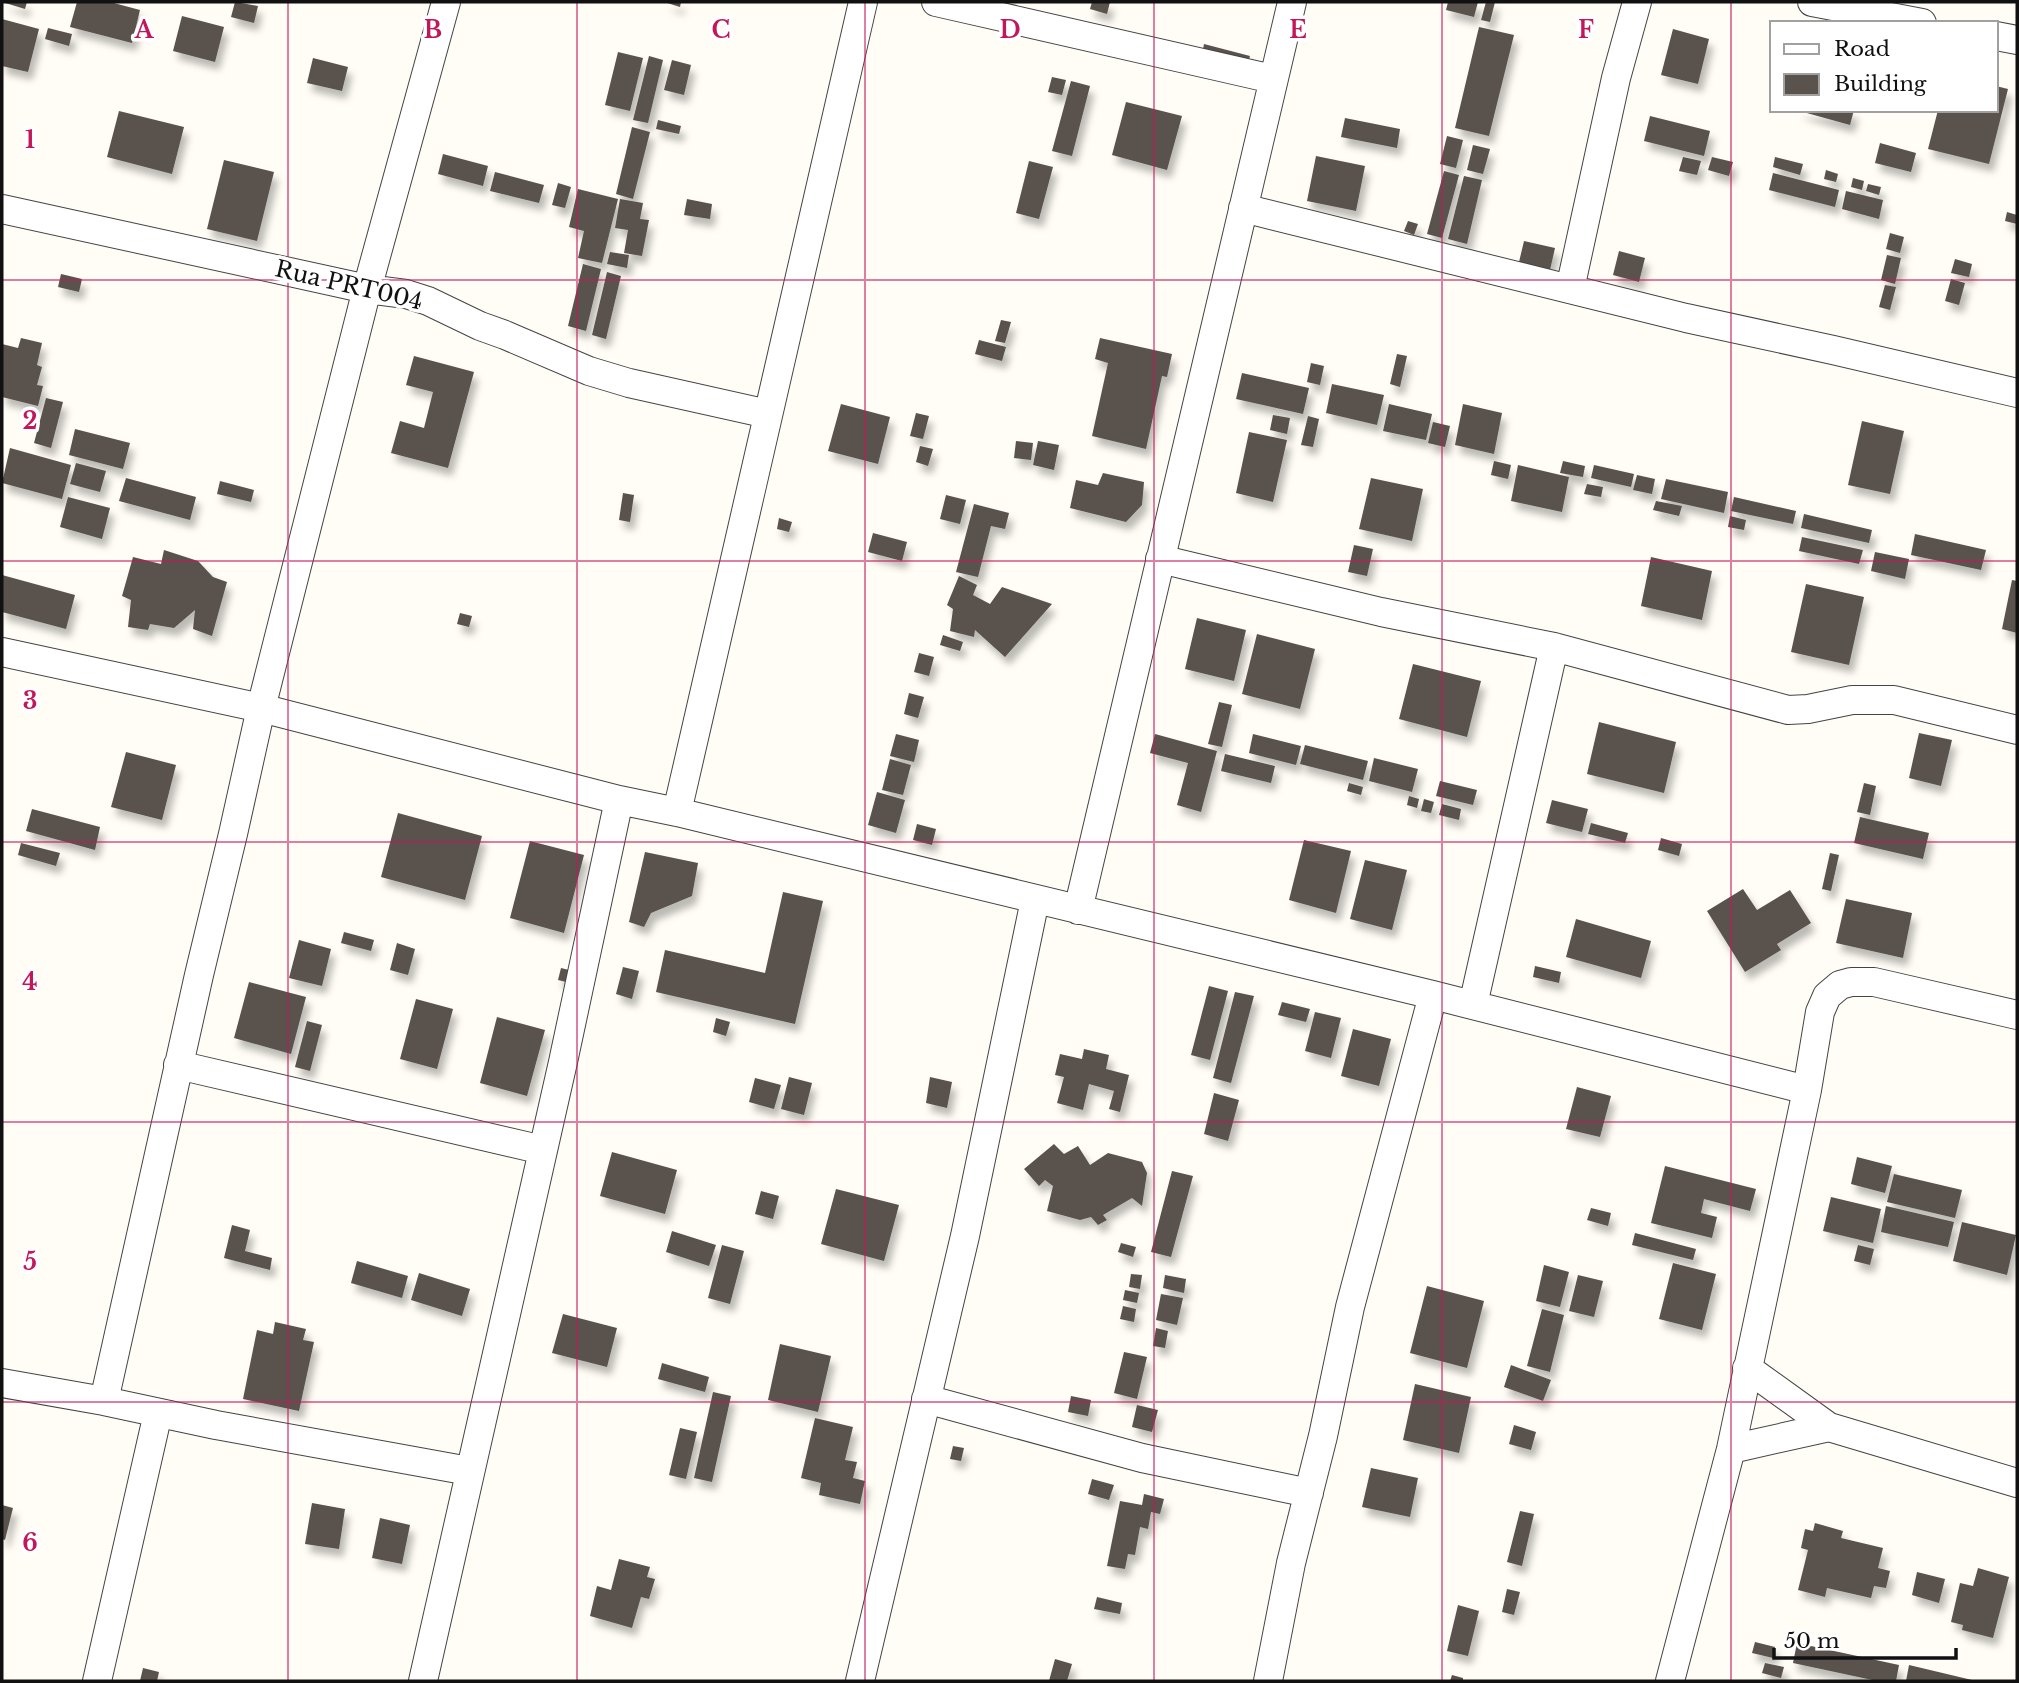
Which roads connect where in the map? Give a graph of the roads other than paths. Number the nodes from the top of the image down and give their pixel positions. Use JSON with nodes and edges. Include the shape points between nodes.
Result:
{"nodes":[{"id":1,"x":446,"y":2,"type":"edge"},
{"id":2,"x":936,"y":2,"type":"edge"},
{"id":3,"x":1292,"y":2,"type":"edge"},
{"id":4,"x":1637,"y":2,"type":"edge"},
{"id":5,"x":1812,"y":2,"type":"edge"},
{"id":6,"x":858,"y":3,"type":"edge"},
{"id":7,"x":1912,"y":21,"type":"edge"},
{"id":8,"x":1998,"y":36,"type":"edge"},
{"id":9,"x":2017,"y":40,"type":"edge"},
{"id":10,"x":1273,"y":79,"type":"junction"},
{"id":11,"x":1243,"y":208,"type":"junction"},
{"id":12,"x":2,"y":209,"type":"edge"},
{"id":13,"x":368,"y":289,"type":"junction"},
{"id":14,"x":1570,"y":289,"type":"junction"},
{"id":15,"x":2017,"y":393,"type":"edge"},
{"id":16,"x":768,"y":414,"type":"junction"},
{"id":17,"x":1160,"y":559,"type":"junction"},
{"id":18,"x":1554,"y":647,"type":"junction"},
{"id":19,"x":2,"y":652,"type":"edge"},
{"id":20,"x":261,"y":708,"type":"junction"},
{"id":21,"x":2017,"y":730,"type":"edge"},
{"id":22,"x":619,"y":800,"type":"junction"},
{"id":23,"x":677,"y":812,"type":"junction"},
{"id":24,"x":1035,"y":900,"type":"junction"},
{"id":25,"x":1078,"y":909,"type":"junction"},
{"id":26,"x":1433,"y":995,"type":"junction"},
{"id":27,"x":1473,"y":1005,"type":"junction"},
{"id":28,"x":2017,"y":1015,"type":"edge"},
{"id":29,"x":178,"y":1065,"type":"junction"},
{"id":30,"x":1807,"y":1090,"type":"junction"},
{"id":31,"x":543,"y":1150,"type":"junction"},
{"id":32,"x":1747,"y":1368,"type":"junction"},
{"id":33,"x":2,"y":1383,"type":"edge"},
{"id":34,"x":926,"y":1399,"type":"junction"},
{"id":35,"x":104,"y":1401,"type":"junction"},
{"id":36,"x":158,"y":1413,"type":"junction"},
{"id":37,"x":1829,"y":1427,"type":"junction"},
{"id":38,"x":1731,"y":1449,"type":"junction"},
{"id":39,"x":470,"y":1471,"type":"junction"},
{"id":40,"x":2017,"y":1483,"type":"edge"},
{"id":41,"x":1308,"y":1493,"type":"junction"},
{"id":42,"x":97,"y":1681,"type":"edge"},
{"id":43,"x":423,"y":1681,"type":"edge"},
{"id":44,"x":860,"y":1681,"type":"edge"},
{"id":45,"x":1268,"y":1681,"type":"edge"},
{"id":46,"x":1671,"y":1681,"type":"edge"}],
"edges":[{"from":1,"to":13,"type":"street"},
{"from":2,"to":10,"type":"street"},
{"from":3,"to":10,"type":"street"},
{"from":4,"to":14,"type":"street"},
{"from":5,"to":7,"type":"street"},
{"from":6,"to":16,"type":"street"},
{"from":8,"to":9,"type":"street"},
{"from":10,"to":11,"type":"street"},
{"from":11,"to":14,"type":"street"},
{"from":11,"to":17,"type":"street"},
{"from":12,"to":13,"type":"street","name":"Rua PRT004"},
{"from":13,"to":16,"type":"street","name":"Rua PRT004","via":[[406,293],[428,301],[589,371]]},
{"from":13,"to":20,"type":"street"},
{"from":14,"to":15,"type":"street"},
{"from":16,"to":23,"type":"street"},
{"from":17,"to":18,"type":"street","via":[[1381,612]]},
{"from":17,"to":25,"type":"street"},
{"from":18,"to":21,"type":"street","via":[[1788,710],[1894,699]]},
{"from":18,"to":27,"type":"street"},
{"from":19,"to":20,"type":"street"},
{"from":20,"to":22,"type":"street"},
{"from":20,"to":29,"type":"street"},
{"from":22,"to":23,"type":"street"},
{"from":22,"to":31,"type":"street"},
{"from":23,"to":24,"type":"street"},
{"from":24,"to":25,"type":"street"},
{"from":24,"to":34,"type":"street"},
{"from":25,"to":26,"type":"street"},
{"from":26,"to":27,"type":"street"},
{"from":26,"to":41,"type":"street","via":[[1350,1307]]},
{"from":27,"to":30,"type":"street"},
{"from":28,"to":30,"type":"street","via":[[1874,982],[1840,985],[1827,996],[1820,1012]]},
{"from":29,"to":31,"type":"street"},
{"from":29,"to":35,"type":"street"},
{"from":30,"to":32,"type":"street"},
{"from":31,"to":39,"type":"street"},
{"from":32,"to":37,"type":"street"},
{"from":32,"to":38,"type":"street"},
{"from":33,"to":35,"type":"street"},
{"from":34,"to":41,"type":"street","via":[[1142,1458]]},
{"from":34,"to":44,"type":"street"},
{"from":35,"to":36,"type":"street"},
{"from":36,"to":39,"type":"street"},
{"from":36,"to":42,"type":"street"},
{"from":37,"to":38,"type":"street"},
{"from":37,"to":40,"type":"street"},
{"from":38,"to":46,"type":"street"},
{"from":39,"to":43,"type":"street"},
{"from":41,"to":45,"type":"street"}]}
